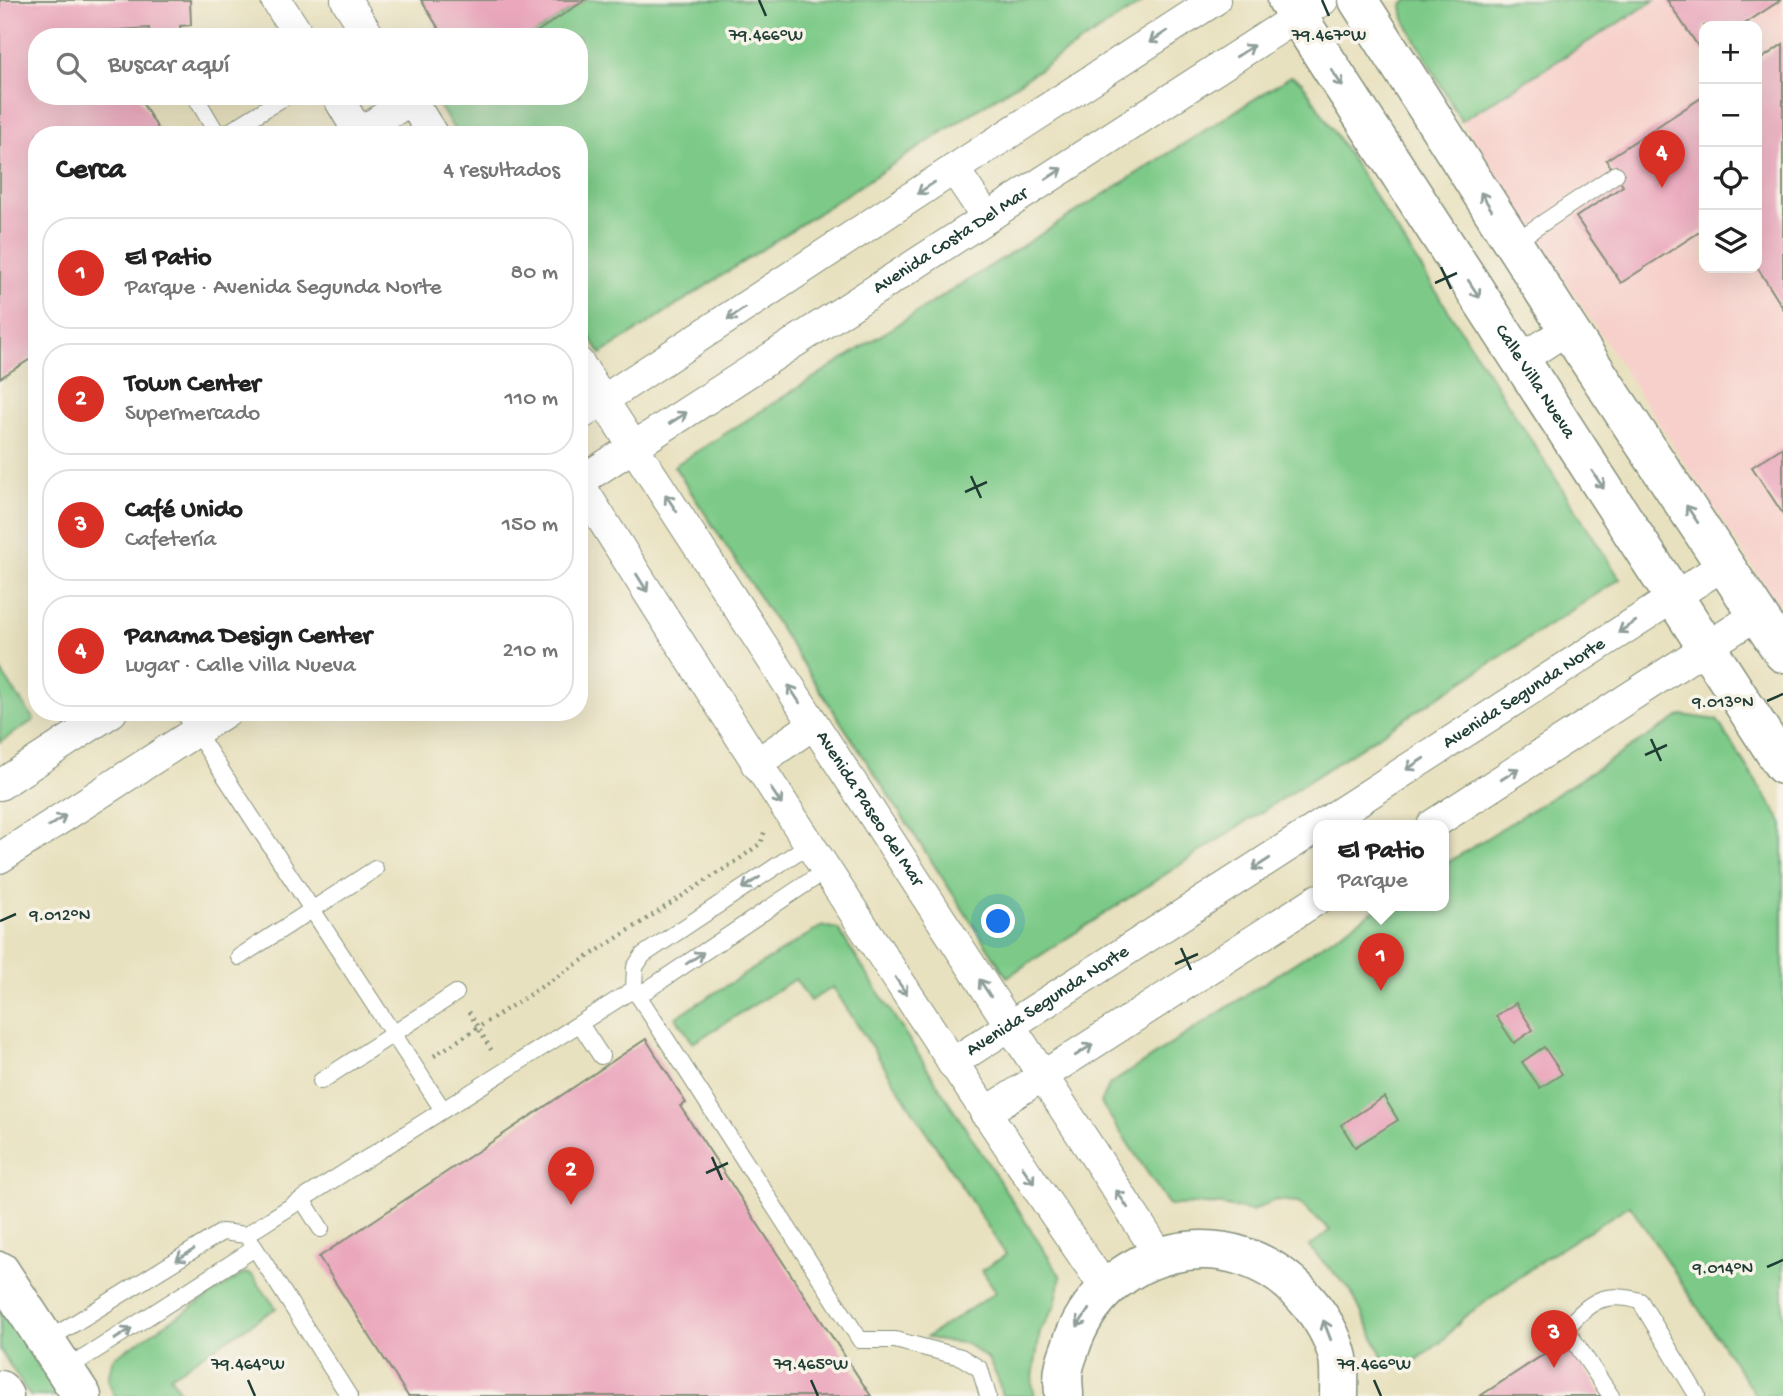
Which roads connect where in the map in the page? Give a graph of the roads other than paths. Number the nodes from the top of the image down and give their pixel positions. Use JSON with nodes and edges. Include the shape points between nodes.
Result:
{"nodes":[{"id":1,"x":276,"y":0,"type":"edge"},
{"id":2,"x":346,"y":0,"type":"edge"},
{"id":3,"x":1215,"y":0,"type":"edge"},
{"id":4,"x":1358,"y":0,"type":"edge"},
{"id":5,"x":1302,"y":6,"type":"edge"},
{"id":6,"x":294,"y":28,"type":"edge"},
{"id":7,"x":364,"y":28,"type":"edge"},
{"id":8,"x":200,"y":105,"type":"edge"},
{"id":9,"x":270,"y":105,"type":"edge"},
{"id":10,"x":342,"y":105,"type":"edge"},
{"id":11,"x":400,"y":105,"type":"edge"},
{"id":12,"x":414,"y":105,"type":"edge"},
{"id":13,"x":212,"y":126,"type":"edge"},
{"id":14,"x":232,"y":126,"type":"edge"},
{"id":15,"x":354,"y":126,"type":"edge"},
{"id":16,"x":370,"y":126,"type":"edge"},
{"id":17,"x":427,"y":126,"type":"edge"},
{"id":18,"x":954,"y":169,"type":"junction"},
{"id":19,"x":1616,"y":174,"type":"dead end"},
{"id":20,"x":987,"y":218,"type":"junction"},
{"id":21,"x":1513,"y":243,"type":"junction"},
{"id":22,"x":1568,"y":329,"type":"junction"},
{"id":23,"x":1520,"y":360,"type":"junction"},
{"id":24,"x":592,"y":409,"type":"edge"},
{"id":25,"x":635,"y":446,"type":"junction"},
{"id":26,"x":588,"y":477,"type":"edge"},
{"id":27,"x":588,"y":497,"type":"edge"},
{"id":28,"x":1725,"y":564,"type":"junction"},
{"id":29,"x":1674,"y":597,"type":"junction"},
{"id":30,"x":1773,"y":631,"type":"edge"},
{"id":31,"x":1707,"y":647,"type":"junction"},
{"id":32,"x":98,"y":721,"type":"edge"},
{"id":33,"x":189,"y":722,"type":"edge"},
{"id":34,"x":814,"y":724,"type":"junction"},
{"id":35,"x":756,"y":764,"type":"junction"},
{"id":36,"x":1783,"y":765,"type":"edge"},
{"id":37,"x":0,"y":785,"type":"edge"},
{"id":38,"x":1329,"y":820,"type":"edge"},
{"id":39,"x":1440,"y":820,"type":"edge"},
{"id":40,"x":1313,"y":831,"type":"edge"},
{"id":41,"x":808,"y":845,"type":"junction"},
{"id":42,"x":0,"y":859,"type":"edge"},
{"id":43,"x":375,"y":869,"type":"dead end"},
{"id":44,"x":825,"y":872,"type":"junction"},
{"id":45,"x":1313,"y":902,"type":"edge"},
{"id":46,"x":312,"y":910,"type":"junction"},
{"id":47,"x":239,"y":957,"type":"dead end"},
{"id":48,"x":456,"y":993,"type":"road end"},
{"id":49,"x":636,"y":993,"type":"junction"},
{"id":50,"x":580,"y":1024,"type":"junction"},
{"id":51,"x":1010,"y":1026,"type":"junction"},
{"id":52,"x":393,"y":1034,"type":"junction"},
{"id":53,"x":601,"y":1056,"type":"dead end"},
{"id":54,"x":952,"y":1063,"type":"junction"},
{"id":55,"x":1042,"y":1077,"type":"junction"},
{"id":56,"x":321,"y":1081,"type":"dead end"},
{"id":57,"x":443,"y":1110,"type":"junction"},
{"id":58,"x":985,"y":1112,"type":"junction"},
{"id":59,"x":302,"y":1199,"type":"junction"},
{"id":60,"x":320,"y":1229,"type":"dead end"},
{"id":61,"x":251,"y":1242,"type":"junction"},
{"id":62,"x":1160,"y":1256,"type":"junction"},
{"id":63,"x":0,"y":1271,"type":"edge"},
{"id":64,"x":1105,"y":1288,"type":"junction"},
{"id":65,"x":64,"y":1369,"type":"edge"},
{"id":66,"x":0,"y":1390,"type":"edge"},
{"id":67,"x":1697,"y":1395,"type":"edge"},
{"id":68,"x":4,"y":1396,"type":"edge"},
{"id":69,"x":349,"y":1396,"type":"edge"},
{"id":70,"x":988,"y":1396,"type":"edge"},
{"id":71,"x":1064,"y":1396,"type":"edge"},
{"id":72,"x":1339,"y":1396,"type":"edge"},
{"id":73,"x":1611,"y":1396,"type":"edge"}],
"edges":[{"from":1,"to":6,"type":"street"},
{"from":2,"to":7,"type":"street"},
{"from":3,"to":18,"type":"street","one_way":true},
{"from":21,"to":4,"type":"street","one_way":true},
{"from":20,"to":5,"type":"street","name":"Avenida Costa Del Mar","one_way":true},
{"from":5,"to":23,"type":"street","name":"Calle Villa Nueva","one_way":true},
{"from":8,"to":13,"type":"lane"},
{"from":9,"to":14,"type":"lane"},
{"from":10,"to":15,"type":"street"},
{"from":11,"to":16,"type":"street"},
{"from":12,"to":17,"type":"street"},
{"from":18,"to":20,"type":"street"},
{"from":18,"to":24,"type":"street","one_way":true},
{"from":19,"to":21,"type":"lane"},
{"from":25,"to":20,"type":"street","name":"Avenida Costa Del Mar","one_way":true},
{"from":21,"to":22,"type":"street"},
{"from":22,"to":23,"type":"street"},
{"from":28,"to":22,"type":"street","one_way":true},
{"from":23,"to":29,"type":"street","name":"Calle Villa Nueva","one_way":true},
{"from":24,"to":25,"type":"street","name":"Avenida Paseo del Mar"},
{"from":25,"to":26,"type":"street","name":"Avenida Costa Del Mar"},
{"from":34,"to":25,"type":"street","name":"Avenida Paseo del Mar","one_way":true},
{"from":27,"to":35,"type":"street","one_way":true},
{"from":28,"to":29,"type":"street","name":"Avenida Segunda Norte"},
{"from":28,"to":30,"type":"street"},
{"from":29,"to":31,"type":"street","name":"Calle Villa Nueva"},
{"from":29,"to":38,"type":"street","name":"Avenida Segunda Norte","one_way":true},
{"from":30,"to":31,"type":"street"},
{"from":31,"to":36,"type":"street","name":"Calle Villa Nueva"},
{"from":39,"to":31,"type":"street","one_way":true},
{"from":32,"to":37,"type":"street"},
{"from":42,"to":33,"type":"street","one_way":true},
{"from":33,"to":46,"type":"lane"},
{"from":34,"to":35,"type":"street"},
{"from":51,"to":34,"type":"street","name":"Avenida Paseo del Mar","one_way":true},
{"from":35,"to":41,"type":"street","one_way":true},
{"from":40,"to":51,"type":"street","name":"Avenida Segunda Norte","one_way":true},
{"from":41,"to":44,"type":"street"},
{"from":41,"to":49,"type":"lane","one_way":true,"via":[[643,955],[635,967]]},
{"from":43,"to":46,"type":"lane"},
{"from":49,"to":44,"type":"lane","one_way":true},
{"from":44,"to":54,"type":"street","one_way":true},
{"from":55,"to":45,"type":"street","one_way":true},
{"from":46,"to":47,"type":"lane"},
{"from":46,"to":52,"type":"lane"},
{"from":48,"to":52,"type":"lane"},
{"from":49,"to":50,"type":"lane"},
{"from":49,"to":70,"type":"lane","via":[[860,1340],[895,1340],[961,1357],[980,1368]]},
{"from":50,"to":53,"type":"lane"},
{"from":50,"to":57,"type":"lane"},
{"from":51,"to":54,"type":"street","name":"Avenida Segunda Norte"},
{"from":51,"to":55,"type":"street","name":"Avenida Paseo del Mar"},
{"from":52,"to":56,"type":"lane"},
{"from":52,"to":57,"type":"lane"},
{"from":54,"to":58,"type":"street"},
{"from":55,"to":58,"type":"street"},
{"from":62,"to":55,"type":"street","name":"Avenida Paseo del Mar","one_way":true},
{"from":57,"to":59,"type":"lane"},
{"from":58,"to":64,"type":"street","one_way":true},
{"from":59,"to":60,"type":"lane"},
{"from":59,"to":61,"type":"lane"},
{"from":65,"to":61,"type":"lane","one_way":true},
{"from":61,"to":65,"type":"lane","one_way":true,"via":[[222,1232]]},
{"from":61,"to":69,"type":"lane"},
{"from":62,"to":64,"type":"street"},
{"from":72,"to":62,"type":"street","one_way":true,"via":[[1338,1359],[1321,1316],[1291,1281],[1251,1258],[1206,1249]]},
{"from":63,"to":65,"type":"street"},
{"from":64,"to":71,"type":"street","one_way":true,"via":[[1078,1325],[1063,1370]]},
{"from":66,"to":68,"type":"street"},
{"from":67,"to":73,"type":"lane","via":[[1640,1301],[1620,1295],[1599,1299],[1566,1329]]}]}
